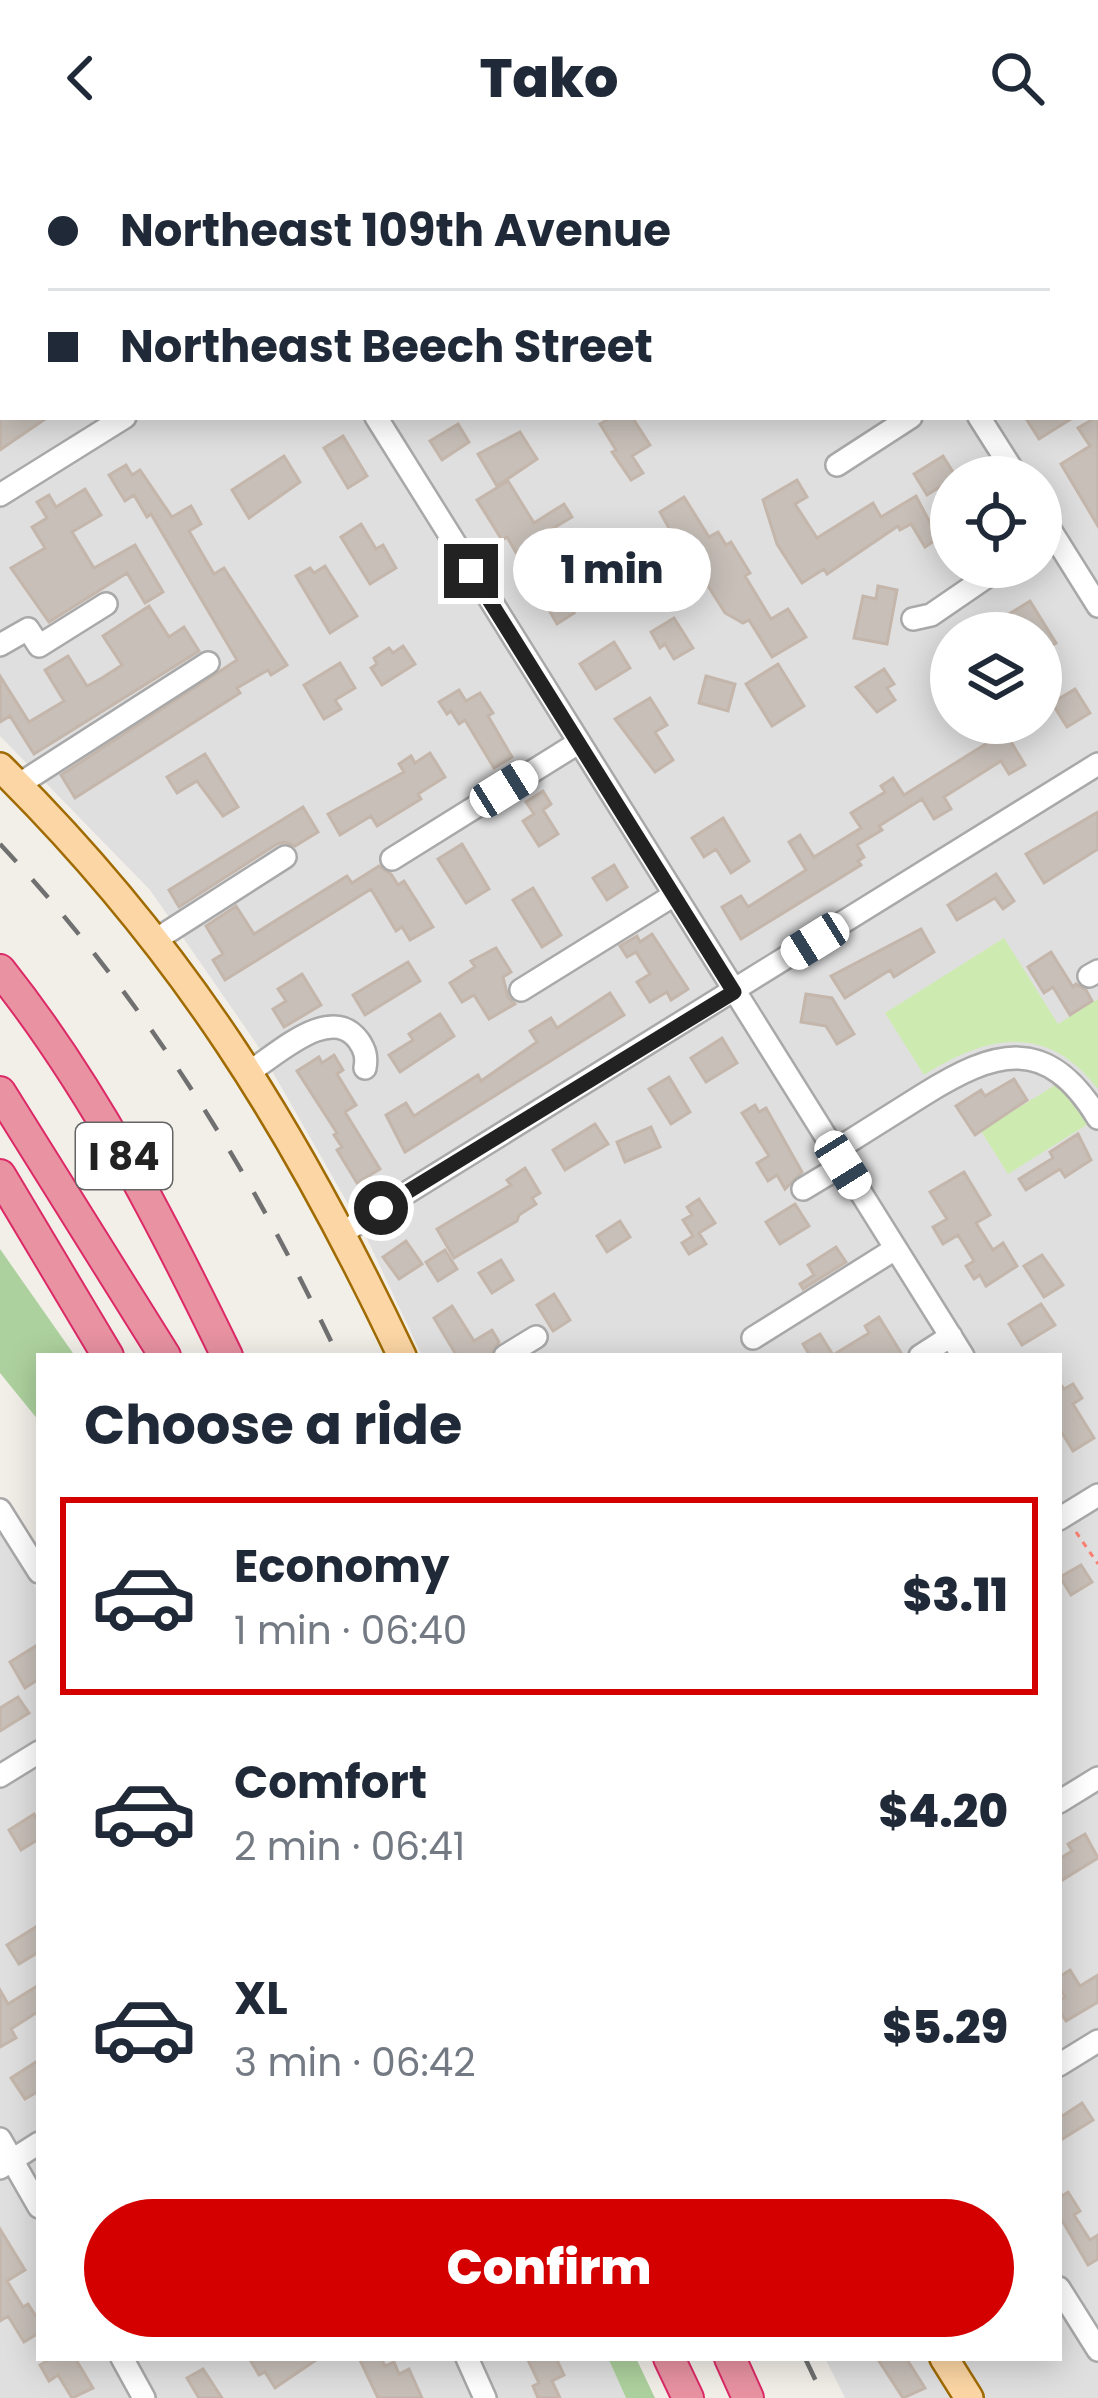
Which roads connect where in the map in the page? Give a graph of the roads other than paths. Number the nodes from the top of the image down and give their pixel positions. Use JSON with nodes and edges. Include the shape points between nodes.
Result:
{"nodes":[{"id":1,"x":120,"y":420,"type":"edge"},
{"id":2,"x":378,"y":420,"type":"edge"},
{"id":3,"x":906,"y":420,"type":"edge"},
{"id":4,"x":981,"y":420,"type":"edge"},
{"id":5,"x":1004,"y":456,"type":"edge"},
{"id":6,"x":837,"y":465,"type":"dead end"},
{"id":7,"x":0,"y":495,"type":"edge"},
{"id":8,"x":1062,"y":559,"type":"edge"},
{"id":9,"x":970,"y":588,"type":"edge"},
{"id":10,"x":106,"y":604,"type":"dead end"},
{"id":11,"x":1098,"y":606,"type":"edge"},
{"id":12,"x":913,"y":620,"type":"dead end"},
{"id":13,"x":0,"y":645,"type":"edge"},
{"id":14,"x":208,"y":662,"type":"dead end"},
{"id":15,"x":578,"y":743,"type":"junction"},
{"id":16,"x":1098,"y":764,"type":"edge"},
{"id":17,"x":9,"y":776,"type":"edge"},
{"id":18,"x":286,"y":857,"type":"dead end"},
{"id":19,"x":392,"y":859,"type":"dead end"},
{"id":20,"x":674,"y":895,"type":"junction"},
{"id":21,"x":157,"y":939,"type":"junction"},
{"id":22,"x":0,"y":970,"type":"edge"},
{"id":23,"x":521,"y":990,"type":"dead end"},
{"id":24,"x":734,"y":992,"type":"junction"},
{"id":25,"x":365,"y":1068,"type":"dead end"},
{"id":26,"x":249,"y":1072,"type":"junction"},
{"id":27,"x":0,"y":1093,"type":"edge"},
{"id":28,"x":1098,"y":1118,"type":"edge"},
{"id":29,"x":838,"y":1158,"type":"junction"},
{"id":30,"x":0,"y":1175,"type":"edge"},
{"id":31,"x":803,"y":1189,"type":"dead end"},
{"id":32,"x":0,"y":1206,"type":"edge"},
{"id":33,"x":342,"y":1233,"type":"junction"},
{"id":34,"x":896,"y":1249,"type":"junction"},
{"id":35,"x":536,"y":1337,"type":"dead end"},
{"id":36,"x":753,"y":1338,"type":"dead end"},
{"id":37,"x":957,"y":1346,"type":"edge"},
{"id":38,"x":103,"y":1348,"type":"edge"},
{"id":39,"x":163,"y":1353,"type":"edge"},
{"id":40,"x":225,"y":1353,"type":"edge"},
{"id":41,"x":401,"y":1353,"type":"edge"},
{"id":42,"x":510,"y":1353,"type":"edge"},
{"id":43,"x":1098,"y":1495,"type":"edge"},
{"id":44,"x":0,"y":1510,"type":"edge"},
{"id":45,"x":1062,"y":1514,"type":"edge"},
{"id":46,"x":36,"y":1567,"type":"edge"},
{"id":47,"x":36,"y":1754,"type":"edge"},
{"id":48,"x":0,"y":1776,"type":"edge"},
{"id":49,"x":1098,"y":1778,"type":"edge"},
{"id":50,"x":1062,"y":1800,"type":"edge"},
{"id":51,"x":1098,"y":2041,"type":"edge"},
{"id":52,"x":1062,"y":2064,"type":"edge"},
{"id":53,"x":0,"y":2139,"type":"edge"},
{"id":54,"x":36,"y":2146,"type":"edge"},
{"id":55,"x":6,"y":2164,"type":"edge"},
{"id":56,"x":36,"y":2203,"type":"edge"},
{"id":57,"x":1062,"y":2291,"type":"edge"},
{"id":58,"x":1089,"y":2314,"type":"edge"},
{"id":59,"x":1098,"y":2350,"type":"edge"},
{"id":60,"x":124,"y":2361,"type":"edge"},
{"id":61,"x":468,"y":2361,"type":"edge"},
{"id":62,"x":670,"y":2361,"type":"edge"},
{"id":63,"x":731,"y":2361,"type":"edge"},
{"id":64,"x":946,"y":2361,"type":"edge"},
{"id":65,"x":144,"y":2398,"type":"edge"},
{"id":66,"x":485,"y":2398,"type":"edge"},
{"id":67,"x":688,"y":2398,"type":"edge"},
{"id":68,"x":748,"y":2398,"type":"edge"},
{"id":69,"x":970,"y":2398,"type":"edge"}],
"edges":[{"from":1,"to":7,"type":"street"},
{"from":2,"to":15,"type":"street"},
{"from":3,"to":6,"type":"street"},
{"from":4,"to":5,"type":"street"},
{"from":8,"to":11,"type":"street"},
{"from":9,"to":12,"type":"street"},
{"from":10,"to":13,"type":"street","via":[[39,646],[28,629]]},
{"from":14,"to":17,"type":"street"},
{"from":15,"to":19,"type":"street"},
{"from":15,"to":20,"type":"street"},
{"from":16,"to":24,"type":"street"},
{"from":17,"to":21,"type":"main road"},
{"from":18,"to":21,"type":"street"},
{"from":20,"to":23,"type":"street"},
{"from":20,"to":24,"type":"street"},
{"from":21,"to":26,"type":"main road"},
{"from":22,"to":40,"type":"highway","number":"I 84","via":[[120,1148]]},
{"from":24,"to":29,"type":"street"},
{"from":24,"to":33,"type":"street"},
{"from":25,"to":26,"type":"street","via":[[362,1045],[334,1025]]},
{"from":26,"to":33,"type":"main road"},
{"from":27,"to":39,"type":"highway"},
{"from":28,"to":29,"type":"street","via":[[1059,1072],[998,1059],[960,1072]]},
{"from":29,"to":31,"type":"street"},
{"from":29,"to":34,"type":"street"},
{"from":30,"to":38,"type":"highway"},
{"from":32,"to":38,"type":"highway"},
{"from":33,"to":41,"type":"main road"},
{"from":34,"to":36,"type":"street"},
{"from":34,"to":37,"type":"street"},
{"from":35,"to":42,"type":"street"},
{"from":43,"to":45,"type":"street"},
{"from":44,"to":46,"type":"street"},
{"from":47,"to":48,"type":"street"},
{"from":49,"to":50,"type":"street"},
{"from":51,"to":52,"type":"street"},
{"from":53,"to":55,"type":"street"},
{"from":54,"to":55,"type":"street"},
{"from":55,"to":56,"type":"street"},
{"from":57,"to":58,"type":"street"},
{"from":58,"to":59,"type":"street"},
{"from":60,"to":65,"type":"street"},
{"from":61,"to":66,"type":"street"},
{"from":62,"to":67,"type":"highway"},
{"from":63,"to":68,"type":"highway"},
{"from":64,"to":69,"type":"main road"}]}
